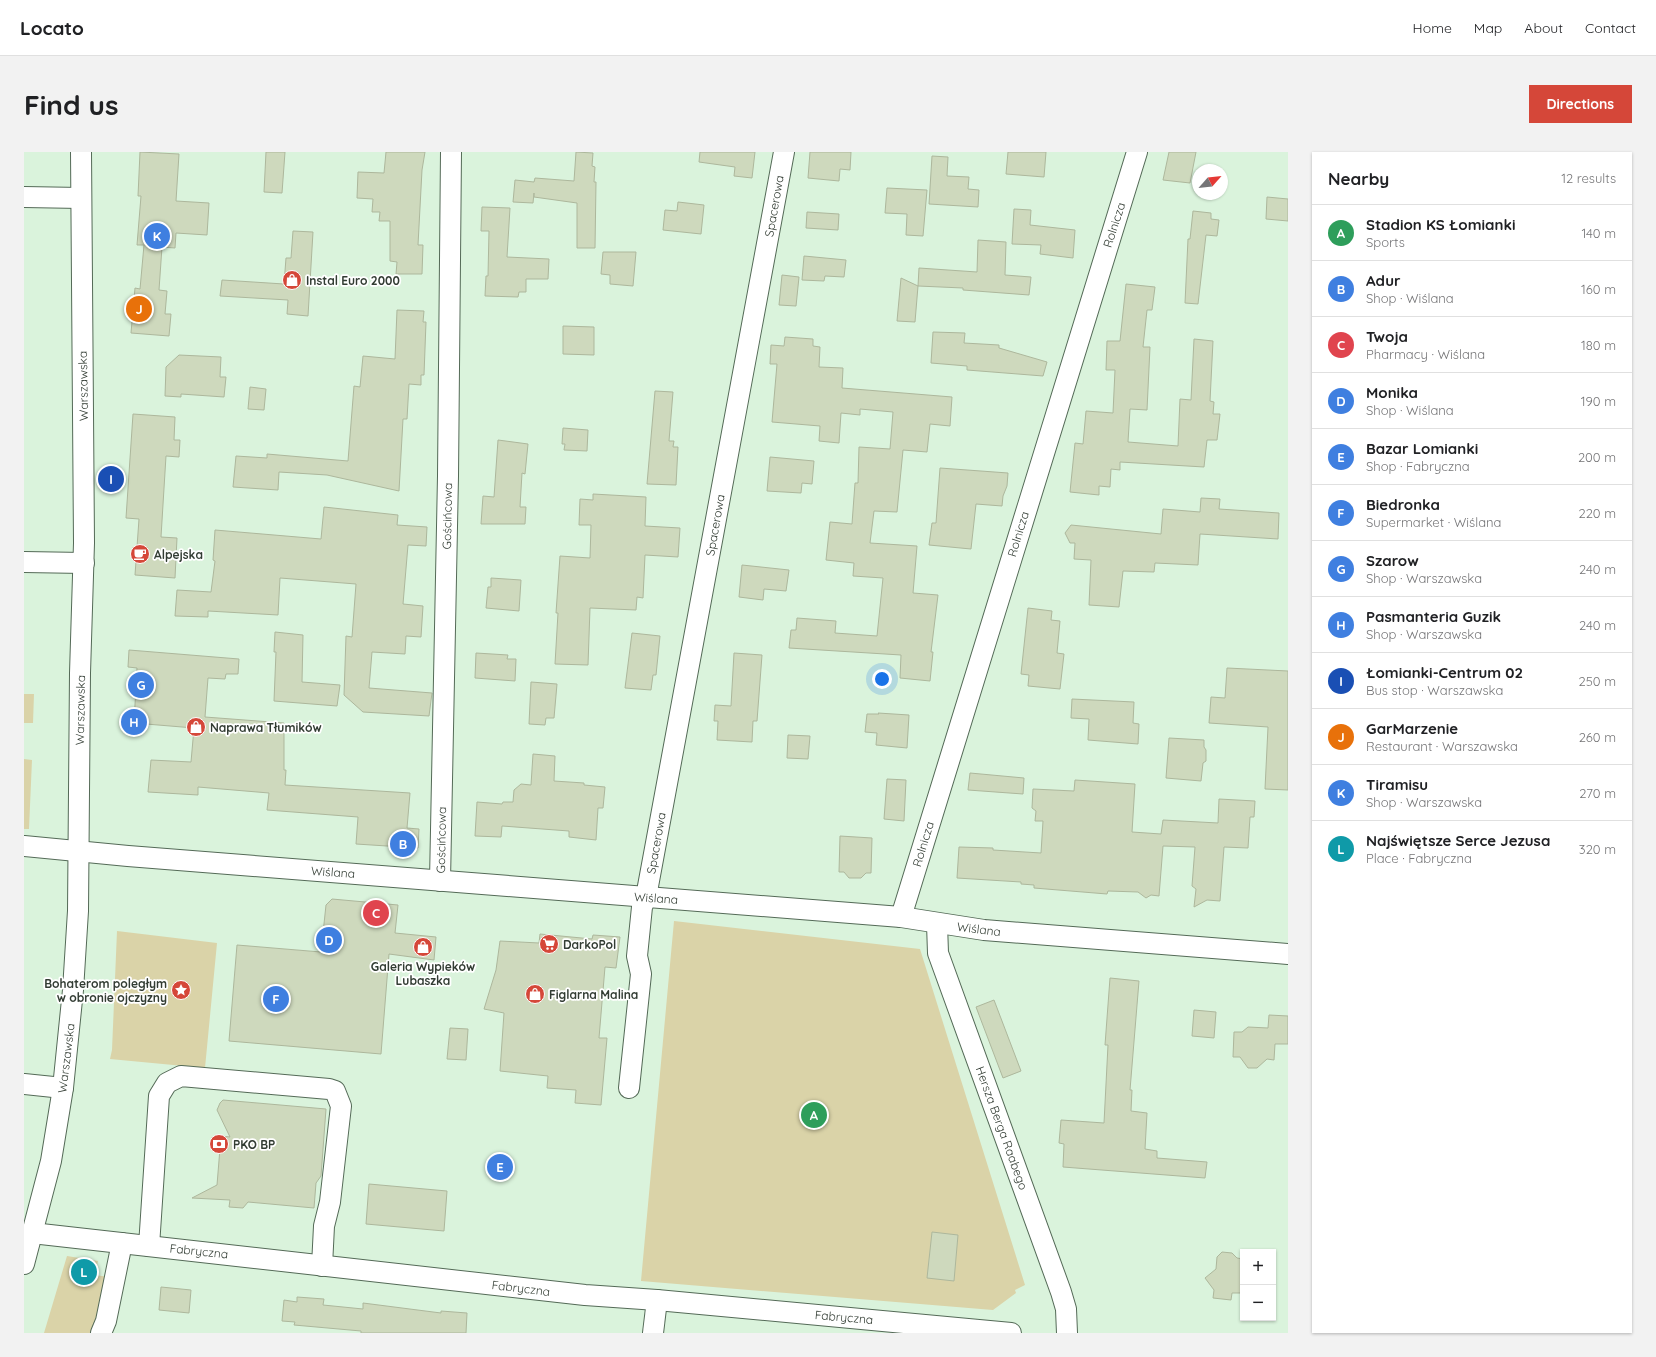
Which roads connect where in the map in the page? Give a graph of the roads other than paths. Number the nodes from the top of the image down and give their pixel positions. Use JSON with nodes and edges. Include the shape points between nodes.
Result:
{"nodes":[{"id":1,"x":81,"y":152,"type":"edge"},
{"id":2,"x":451,"y":152,"type":"edge"},
{"id":3,"x":784,"y":152,"type":"edge"},
{"id":4,"x":1137,"y":152,"type":"edge"},
{"id":5,"x":24,"y":197,"type":"edge"},
{"id":6,"x":81,"y":198,"type":"junction"},
{"id":7,"x":24,"y":562,"type":"edge"},
{"id":8,"x":84,"y":563,"type":"junction"},
{"id":9,"x":24,"y":846,"type":"edge"},
{"id":10,"x":78,"y":851,"type":"junction"},
{"id":11,"x":440,"y":881,"type":"junction"},
{"id":12,"x":646,"y":897,"type":"junction"},
{"id":13,"x":901,"y":917,"type":"junction"},
{"id":14,"x":937,"y":924,"type":"junction"},
{"id":15,"x":1288,"y":954,"type":"edge"},
{"id":16,"x":24,"y":1084,"type":"edge"},
{"id":17,"x":63,"y":1088,"type":"junction"},
{"id":18,"x":629,"y":1088,"type":"dead end"},
{"id":19,"x":32,"y":1233,"type":"junction"},
{"id":20,"x":122,"y":1243,"type":"junction"},
{"id":21,"x":149,"y":1246,"type":"junction"},
{"id":22,"x":24,"y":1264,"type":"edge"},
{"id":23,"x":322,"y":1266,"type":"junction"},
{"id":24,"x":657,"y":1300,"type":"junction"},
{"id":25,"x":101,"y":1333,"type":"edge"},
{"id":26,"x":653,"y":1333,"type":"edge"},
{"id":27,"x":1010,"y":1333,"type":"edge"},
{"id":28,"x":1067,"y":1333,"type":"edge"}],
"edges":[{"from":1,"to":6,"type":"street","name":"Warszawska"},
{"from":2,"to":11,"type":"street","name":"Gościńcowa","via":[[448,484]]},
{"from":3,"to":12,"type":"street","name":"Spacerowa"},
{"from":4,"to":13,"type":"street","name":"Rolnicza"},
{"from":5,"to":6,"type":"street"},
{"from":6,"to":8,"type":"street","name":"Warszawska"},
{"from":7,"to":8,"type":"street"},
{"from":8,"to":10,"type":"street","name":"Warszawska"},
{"from":9,"to":10,"type":"street","name":"Wiślana"},
{"from":10,"to":11,"type":"street","name":"Wiślana"},
{"from":10,"to":17,"type":"street","name":"Warszawska","via":[[78,911]]},
{"from":11,"to":12,"type":"street","name":"Wiślana"},
{"from":12,"to":13,"type":"street","name":"Wiślana"},
{"from":12,"to":18,"type":"street","name":"Spacerowa","via":[[642,907],[637,956],[641,974]]},
{"from":13,"to":14,"type":"street","name":"Wiślana"},
{"from":14,"to":15,"type":"street","name":"Wiślana"},
{"from":14,"to":28,"type":"street","name":"Hersza Berga Raabego","via":[[938,953],[1061,1292],[1066,1309]]},
{"from":16,"to":17,"type":"street"},
{"from":17,"to":19,"type":"street","name":"Warszawska","via":[[51,1161]]},
{"from":19,"to":20,"type":"street","name":"Fabryczna"},
{"from":19,"to":22,"type":"street","name":"Warszawska"},
{"from":20,"to":21,"type":"street","name":"Fabryczna"},
{"from":20,"to":25,"type":"street","via":[[106,1321]]},
{"from":21,"to":23,"type":"street","name":"Fabryczna"},
{"from":21,"to":23,"type":"street","via":[[160,1096],[166,1083],[181,1076],[329,1088],[335,1091],[341,1106],[330,1202],[324,1226]]},
{"from":23,"to":24,"type":"street","name":"Fabryczna","via":[[585,1296]]},
{"from":24,"to":26,"type":"street"},
{"from":24,"to":27,"type":"street","name":"Fabryczna"}]}
